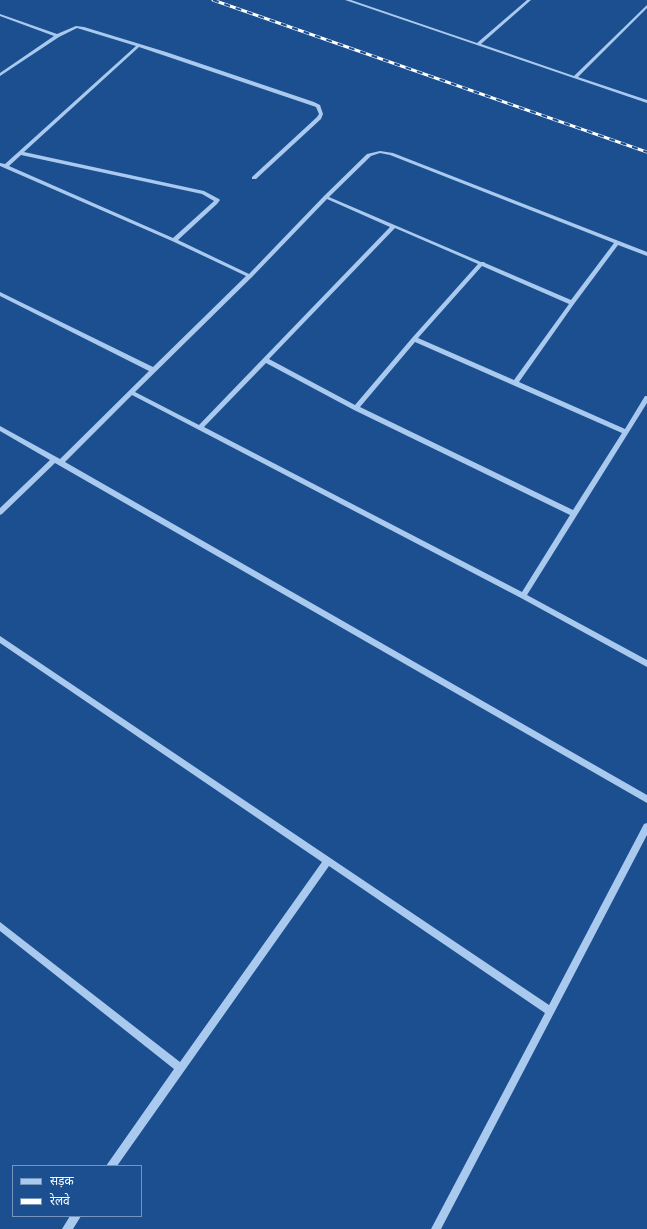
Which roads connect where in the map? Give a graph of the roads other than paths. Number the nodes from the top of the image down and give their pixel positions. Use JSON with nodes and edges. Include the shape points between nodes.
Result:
{"nodes":[{"id":1,"x":347,"y":0,"type":"edge"},
{"id":2,"x":529,"y":0,"type":"edge"},
{"id":3,"x":647,"y":6,"type":"edge"},
{"id":4,"x":0,"y":15,"type":"edge"},
{"id":5,"x":57,"y":36,"type":"junction"},
{"id":6,"x":478,"y":44,"type":"junction"},
{"id":7,"x":139,"y":45,"type":"junction"},
{"id":8,"x":0,"y":75,"type":"edge"},
{"id":9,"x":575,"y":77,"type":"junction"},
{"id":10,"x":647,"y":102,"type":"edge"},
{"id":11,"x":20,"y":154,"type":"junction"},
{"id":12,"x":3,"y":166,"type":"edge"},
{"id":13,"x":254,"y":178,"type":"dead end"},
{"id":14,"x":326,"y":197,"type":"junction"},
{"id":15,"x":394,"y":226,"type":"junction"},
{"id":16,"x":174,"y":240,"type":"junction"},
{"id":17,"x":618,"y":243,"type":"junction"},
{"id":18,"x":647,"y":254,"type":"edge"},
{"id":19,"x":482,"y":263,"type":"junction"},
{"id":20,"x":250,"y":276,"type":"junction"},
{"id":21,"x":0,"y":294,"type":"edge"},
{"id":22,"x":572,"y":303,"type":"junction"},
{"id":23,"x":414,"y":339,"type":"junction"},
{"id":24,"x":266,"y":360,"type":"junction"},
{"id":25,"x":153,"y":370,"type":"junction"},
{"id":26,"x":515,"y":383,"type":"junction"},
{"id":27,"x":131,"y":392,"type":"junction"},
{"id":28,"x":647,"y":398,"type":"edge"},
{"id":29,"x":356,"y":408,"type":"junction"},
{"id":30,"x":0,"y":428,"type":"edge"},
{"id":31,"x":200,"y":428,"type":"junction"},
{"id":32,"x":626,"y":432,"type":"junction"},
{"id":33,"x":58,"y":460,"type":"junction"},
{"id":34,"x":0,"y":512,"type":"edge"},
{"id":35,"x":575,"y":514,"type":"junction"},
{"id":36,"x":523,"y":596,"type":"junction"},
{"id":37,"x":0,"y":639,"type":"edge"},
{"id":38,"x":647,"y":664,"type":"edge"},
{"id":39,"x":647,"y":799,"type":"edge"},
{"id":40,"x":647,"y":827,"type":"edge"},
{"id":41,"x":328,"y":861,"type":"junction"},
{"id":42,"x":0,"y":926,"type":"edge"},
{"id":43,"x":550,"y":1011,"type":"junction"},
{"id":44,"x":180,"y":1068,"type":"junction"},
{"id":45,"x":112,"y":1165,"type":"edge"},
{"id":46,"x":75,"y":1217,"type":"edge"},
{"id":47,"x":67,"y":1229,"type":"edge"},
{"id":48,"x":436,"y":1229,"type":"edge"}],
"edges":[{"from":1,"to":6,"type":"street"},
{"from":2,"to":6,"type":"street"},
{"from":3,"to":9,"type":"street"},
{"from":4,"to":5,"type":"street"},
{"from":5,"to":7,"type":"street","via":[[77,27]]},
{"from":5,"to":8,"type":"street"},
{"from":6,"to":9,"type":"street"},
{"from":7,"to":11,"type":"street"},
{"from":7,"to":13,"type":"street","via":[[318,106],[321,114],[319,118]]},
{"from":9,"to":10,"type":"street"},
{"from":11,"to":12,"type":"street"},
{"from":11,"to":16,"type":"street","via":[[204,193],[217,200]]},
{"from":12,"to":16,"type":"street"},
{"from":14,"to":15,"type":"street"},
{"from":14,"to":17,"type":"street","via":[[369,155],[385,152]]},
{"from":14,"to":20,"type":"street"},
{"from":15,"to":19,"type":"street"},
{"from":15,"to":24,"type":"street"},
{"from":16,"to":20,"type":"street"},
{"from":17,"to":18,"type":"street"},
{"from":17,"to":22,"type":"street"},
{"from":19,"to":22,"type":"street"},
{"from":19,"to":23,"type":"street"},
{"from":20,"to":25,"type":"street"},
{"from":21,"to":25,"type":"street"},
{"from":22,"to":26,"type":"street"},
{"from":23,"to":26,"type":"street"},
{"from":23,"to":29,"type":"street"},
{"from":24,"to":29,"type":"street"},
{"from":24,"to":31,"type":"street"},
{"from":25,"to":27,"type":"street"},
{"from":26,"to":32,"type":"street"},
{"from":27,"to":31,"type":"street"},
{"from":27,"to":33,"type":"street"},
{"from":28,"to":32,"type":"street"},
{"from":29,"to":35,"type":"street"},
{"from":30,"to":33,"type":"street"},
{"from":31,"to":36,"type":"street"},
{"from":32,"to":35,"type":"street"},
{"from":33,"to":34,"type":"street"},
{"from":33,"to":39,"type":"street"},
{"from":35,"to":36,"type":"street"},
{"from":36,"to":38,"type":"street"},
{"from":37,"to":41,"type":"street"},
{"from":40,"to":43,"type":"street"},
{"from":41,"to":43,"type":"street"},
{"from":41,"to":44,"type":"street"},
{"from":42,"to":44,"type":"street"},
{"from":43,"to":48,"type":"street"},
{"from":44,"to":45,"type":"street"},
{"from":46,"to":47,"type":"street"}]}
